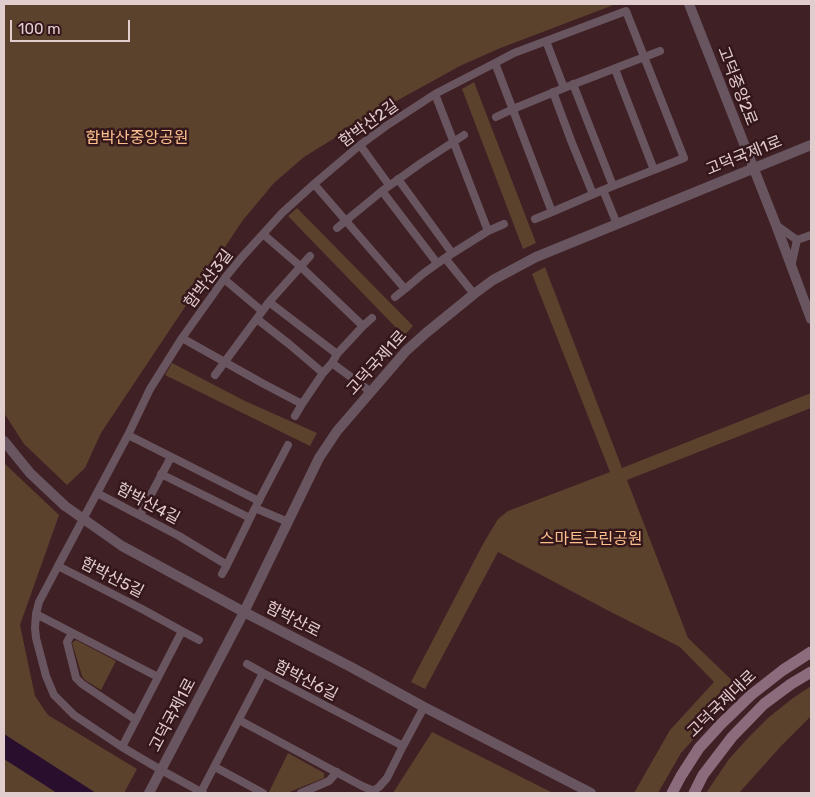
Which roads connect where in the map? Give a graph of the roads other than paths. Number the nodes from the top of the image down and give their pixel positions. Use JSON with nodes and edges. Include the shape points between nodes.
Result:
{"nodes":[{"id":1,"x":689,"y":4,"type":"edge"},
{"id":2,"x":546,"y":41,"type":"junction"},
{"id":3,"x":660,"y":52,"type":"dead end"},
{"id":4,"x":644,"y":58,"type":"junction"},
{"id":5,"x":495,"y":63,"type":"junction"},
{"id":6,"x":615,"y":68,"type":"junction"},
{"id":7,"x":573,"y":84,"type":"junction"},
{"id":8,"x":564,"y":88,"type":"junction"},
{"id":9,"x":553,"y":92,"type":"junction"},
{"id":10,"x":435,"y":94,"type":"junction"},
{"id":11,"x":513,"y":109,"type":"junction"},
{"id":12,"x":496,"y":117,"type":"dead end"},
{"id":13,"x":464,"y":135,"type":"dead end"},
{"id":14,"x":454,"y":142,"type":"junction"},
{"id":15,"x":360,"y":146,"type":"junction"},
{"id":16,"x":811,"y":146,"type":"edge"},
{"id":17,"x":754,"y":169,"type":"junction"},
{"id":18,"x":654,"y":170,"type":"junction"},
{"id":19,"x":398,"y":180,"type":"junction"},
{"id":20,"x":314,"y":184,"type":"junction"},
{"id":21,"x":390,"y":186,"type":"junction"},
{"id":22,"x":613,"y":186,"type":"junction"},
{"id":23,"x":603,"y":190,"type":"junction"},
{"id":24,"x":382,"y":191,"type":"junction"},
{"id":25,"x":593,"y":194,"type":"junction"},
{"id":26,"x":552,"y":212,"type":"junction"},
{"id":27,"x":535,"y":219,"type":"dead end"},
{"id":28,"x":346,"y":220,"type":"junction"},
{"id":29,"x":504,"y":224,"type":"dead end"},
{"id":30,"x":616,"y":224,"type":"junction"},
{"id":31,"x":776,"y":225,"type":"junction"},
{"id":32,"x":337,"y":228,"type":"dead end"},
{"id":33,"x":488,"y":231,"type":"junction"},
{"id":34,"x":263,"y":234,"type":"junction"},
{"id":35,"x":811,"y":235,"type":"edge"},
{"id":36,"x":797,"y":240,"type":"junction"},
{"id":37,"x":310,"y":256,"type":"dead end"},
{"id":38,"x":448,"y":256,"type":"junction"},
{"id":39,"x":437,"y":263,"type":"junction"},
{"id":40,"x":300,"y":266,"type":"junction"},
{"id":41,"x":791,"y":267,"type":"junction"},
{"id":42,"x":224,"y":279,"type":"junction"},
{"id":43,"x":405,"y":289,"type":"junction"},
{"id":44,"x":474,"y":294,"type":"junction"},
{"id":45,"x":395,"y":297,"type":"dead end"},
{"id":46,"x":269,"y":302,"type":"junction"},
{"id":47,"x":262,"y":311,"type":"junction"},
{"id":48,"x":372,"y":318,"type":"dead end"},
{"id":49,"x":257,"y":319,"type":"junction"},
{"id":50,"x":811,"y":319,"type":"edge"},
{"id":51,"x":363,"y":326,"type":"junction"},
{"id":52,"x":182,"y":338,"type":"junction"},
{"id":53,"x":337,"y":354,"type":"junction"},
{"id":54,"x":332,"y":362,"type":"junction"},
{"id":55,"x":224,"y":363,"type":"junction"},
{"id":56,"x":323,"y":373,"type":"junction"},
{"id":57,"x":215,"y":375,"type":"dead end"},
{"id":58,"x":370,"y":392,"type":"junction"},
{"id":59,"x":302,"y":404,"type":"junction"},
{"id":60,"x":295,"y":416,"type":"dead end"},
{"id":61,"x":128,"y":435,"type":"junction"},
{"id":62,"x":4,"y":442,"type":"edge"},
{"id":63,"x":288,"y":445,"type":"dead end"},
{"id":64,"x":171,"y":456,"type":"junction"},
{"id":65,"x":162,"y":474,"type":"junction"},
{"id":66,"x":97,"y":493,"type":"junction"},
{"id":67,"x":257,"y":504,"type":"junction"},
{"id":68,"x":140,"y":515,"type":"junction"},
{"id":69,"x":250,"y":518,"type":"junction"},
{"id":70,"x":83,"y":519,"type":"junction"},
{"id":71,"x":288,"y":522,"type":"junction"},
{"id":72,"x":227,"y":565,"type":"junction"},
{"id":73,"x":58,"y":566,"type":"junction"},
{"id":74,"x":222,"y":574,"type":"dead end"},
{"id":75,"x":244,"y":612,"type":"junction"},
{"id":76,"x":36,"y":614,"type":"junction"},
{"id":77,"x":182,"y":631,"type":"junction"},
{"id":78,"x":72,"y":633,"type":"junction"},
{"id":79,"x":199,"y":640,"type":"dead end"},
{"id":80,"x":811,"y":652,"type":"edge"},
{"id":81,"x":247,"y":664,"type":"dead end"},
{"id":82,"x":811,"y":672,"type":"edge"},
{"id":83,"x":263,"y":673,"type":"junction"},
{"id":84,"x":158,"y":677,"type":"junction"},
{"id":85,"x":424,"y":707,"type":"junction"},
{"id":86,"x":136,"y":720,"type":"junction"},
{"id":87,"x":239,"y":720,"type":"junction"},
{"id":88,"x":122,"y":746,"type":"junction"},
{"id":89,"x":403,"y":746,"type":"junction"},
{"id":90,"x":215,"y":767,"type":"junction"},
{"id":91,"x":161,"y":770,"type":"junction"},
{"id":92,"x":337,"y":772,"type":"junction"},
{"id":93,"x":372,"y":792,"type":"edge"},
{"id":94,"x":148,"y":793,"type":"edge"},
{"id":95,"x":202,"y":793,"type":"edge"},
{"id":96,"x":263,"y":793,"type":"edge"},
{"id":97,"x":301,"y":793,"type":"edge"},
{"id":98,"x":591,"y":793,"type":"edge"},
{"id":99,"x":672,"y":793,"type":"edge"},
{"id":100,"x":694,"y":793,"type":"edge"}],
"edges":[{"from":1,"to":17,"type":"street","name":"고덕중앙2로"},
{"from":2,"to":4,"type":"street","name":"함박산2길","via":[[626,11]]},
{"from":2,"to":5,"type":"street","name":"함박산2길"},
{"from":2,"to":8,"type":"street"},
{"from":3,"to":4,"type":"street"},
{"from":4,"to":6,"type":"street"},
{"from":4,"to":18,"type":"street","via":[[684,158]]},
{"from":5,"to":10,"type":"street","name":"함박산2길"},
{"from":5,"to":11,"type":"street"},
{"from":6,"to":7,"type":"street"},
{"from":6,"to":18,"type":"street"},
{"from":7,"to":8,"type":"street"},
{"from":7,"to":22,"type":"street"},
{"from":8,"to":9,"type":"street"},
{"from":9,"to":11,"type":"street"},
{"from":9,"to":25,"type":"street"},
{"from":10,"to":14,"type":"street"},
{"from":10,"to":15,"type":"street","name":"함박산2길"},
{"from":11,"to":12,"type":"street"},
{"from":11,"to":26,"type":"street"},
{"from":13,"to":14,"type":"street"},
{"from":14,"to":19,"type":"street"},
{"from":14,"to":33,"type":"street"},
{"from":15,"to":20,"type":"street","name":"함박산2길"},
{"from":15,"to":21,"type":"street"},
{"from":16,"to":17,"type":"street","name":"고덕국제1로"},
{"from":17,"to":30,"type":"street","name":"고덕국제1로"},
{"from":17,"to":31,"type":"street","name":"고덕중앙2로"},
{"from":18,"to":22,"type":"street"},
{"from":19,"to":21,"type":"street"},
{"from":19,"to":38,"type":"street"},
{"from":20,"to":28,"type":"street"},
{"from":20,"to":34,"type":"street","name":"함박산2길"},
{"from":21,"to":24,"type":"street"},
{"from":22,"to":23,"type":"street"},
{"from":23,"to":25,"type":"street"},
{"from":23,"to":30,"type":"street"},
{"from":24,"to":28,"type":"street"},
{"from":24,"to":39,"type":"street"},
{"from":25,"to":26,"type":"street"},
{"from":26,"to":27,"type":"street"},
{"from":28,"to":32,"type":"street"},
{"from":28,"to":43,"type":"street"},
{"from":29,"to":33,"type":"street"},
{"from":30,"to":44,"type":"street","name":"고덕국제1로","via":[[536,257]]},
{"from":31,"to":36,"type":"street"},
{"from":31,"to":41,"type":"street","name":"고덕중앙2로"},
{"from":33,"to":38,"type":"street"},
{"from":34,"to":40,"type":"street"},
{"from":34,"to":42,"type":"street","name":"함박산3길"},
{"from":35,"to":36,"type":"street"},
{"from":36,"to":41,"type":"street"},
{"from":37,"to":40,"type":"street"},
{"from":38,"to":39,"type":"street"},
{"from":38,"to":44,"type":"street"},
{"from":39,"to":43,"type":"street"},
{"from":40,"to":46,"type":"street"},
{"from":40,"to":51,"type":"street"},
{"from":41,"to":50,"type":"street","name":"고덕중앙2로"},
{"from":42,"to":47,"type":"street"},
{"from":42,"to":52,"type":"street","name":"함박산3길"},
{"from":43,"to":45,"type":"street"},
{"from":44,"to":58,"type":"street","name":"고덕국제1로","via":[[426,332]]},
{"from":46,"to":47,"type":"street"},
{"from":46,"to":53,"type":"street"},
{"from":47,"to":49,"type":"street"},
{"from":48,"to":51,"type":"street"},
{"from":49,"to":55,"type":"street"},
{"from":49,"to":56,"type":"street"},
{"from":51,"to":53,"type":"street"},
{"from":52,"to":55,"type":"street"},
{"from":52,"to":61,"type":"street","name":"함박산3길","via":[[150,389]]},
{"from":53,"to":54,"type":"street"},
{"from":54,"to":56,"type":"street"},
{"from":54,"to":58,"type":"street"},
{"from":55,"to":57,"type":"street"},
{"from":55,"to":59,"type":"street"},
{"from":56,"to":59,"type":"street"},
{"from":58,"to":71,"type":"street","name":"고덕국제1로","via":[[319,458]]},
{"from":59,"to":60,"type":"street"},
{"from":61,"to":64,"type":"street"},
{"from":61,"to":66,"type":"street","name":"함박산4길"},
{"from":62,"to":70,"type":"street","name":"함박산로","via":[[30,473]]},
{"from":63,"to":67,"type":"street"},
{"from":64,"to":65,"type":"street"},
{"from":64,"to":67,"type":"street"},
{"from":65,"to":68,"type":"street"},
{"from":65,"to":69,"type":"street","name":"함박산4길"},
{"from":66,"to":68,"type":"street","name":"함박산4길"},
{"from":66,"to":70,"type":"street"},
{"from":67,"to":69,"type":"street"},
{"from":67,"to":71,"type":"street"},
{"from":68,"to":72,"type":"street","name":"함박산4길"},
{"from":69,"to":72,"type":"street"},
{"from":70,"to":73,"type":"street"},
{"from":70,"to":75,"type":"street","name":"함박산로","via":[[122,546]]},
{"from":71,"to":75,"type":"street","name":"고덕국제1로"},
{"from":72,"to":74,"type":"street"},
{"from":73,"to":76,"type":"street","name":"함박산5길"},
{"from":73,"to":77,"type":"street","name":"함박산5길"},
{"from":75,"to":85,"type":"street","name":"함박산로"},
{"from":75,"to":91,"type":"street","name":"고덕국제1로"},
{"from":76,"to":78,"type":"street"},
{"from":76,"to":88,"type":"street","name":"함박산5길","via":[[36,638],[54,695],[74,715]]},
{"from":77,"to":79,"type":"street","name":"함박산5길"},
{"from":77,"to":84,"type":"street"},
{"from":78,"to":84,"type":"street"},
{"from":78,"to":86,"type":"street","via":[[66,642],[76,678]]},
{"from":80,"to":99,"type":"main road","name":"고덕국제대로","via":[[751,695],[721,724],[699,748]]},
{"from":81,"to":83,"type":"street"},
{"from":82,"to":100,"type":"main road","name":"고덕국제대로","via":[[764,704],[732,737],[703,775]]},
{"from":83,"to":87,"type":"street","name":"함박산6길"},
{"from":83,"to":89,"type":"street","name":"함박산6길"},
{"from":84,"to":86,"type":"street"},
{"from":85,"to":89,"type":"street"},
{"from":85,"to":98,"type":"street","name":"함박산로"},
{"from":86,"to":88,"type":"street"},
{"from":87,"to":90,"type":"street","name":"함박산6길"},
{"from":87,"to":92,"type":"street"},
{"from":88,"to":91,"type":"street","name":"함박산5길"},
{"from":89,"to":93,"type":"street","via":[[387,778]]},
{"from":90,"to":95,"type":"street","name":"함박산6길"},
{"from":90,"to":96,"type":"street"},
{"from":91,"to":94,"type":"street","name":"고덕국제1로"},
{"from":91,"to":95,"type":"street","name":"함박산6길"},
{"from":92,"to":93,"type":"street"},
{"from":92,"to":97,"type":"street","via":[[329,780]]}]}
